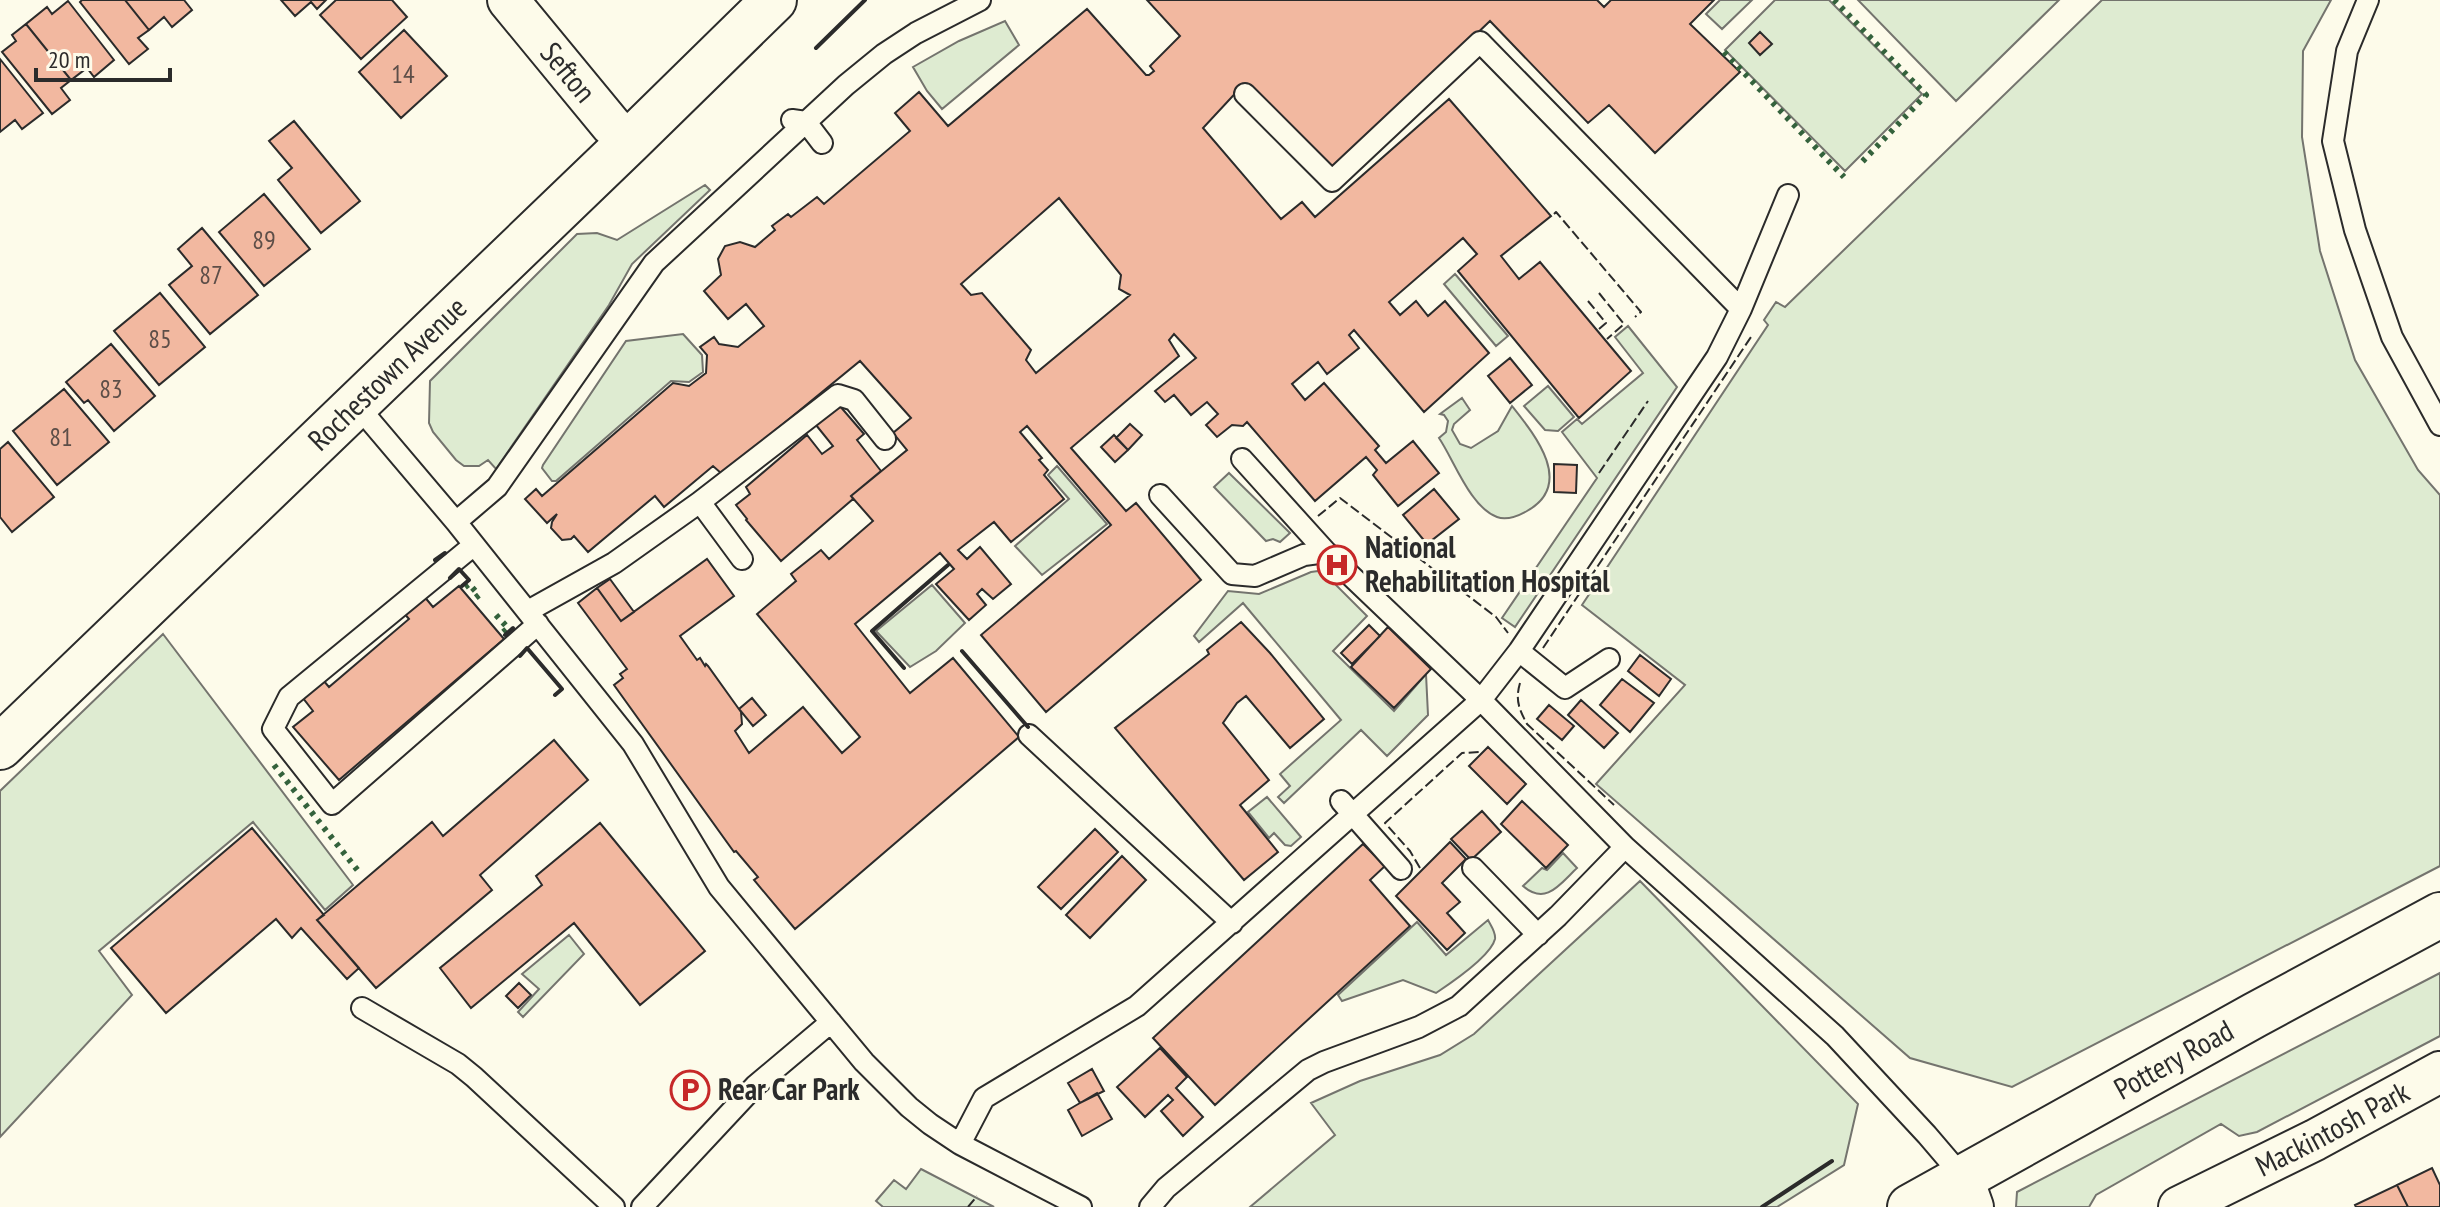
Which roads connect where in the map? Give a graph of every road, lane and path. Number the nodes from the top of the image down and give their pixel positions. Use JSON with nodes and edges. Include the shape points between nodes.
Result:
{"nodes":[{"id":1,"x":508,"y":0,"type":"edge"},
{"id":2,"x":774,"y":0,"type":"edge"},
{"id":3,"x":980,"y":0,"type":"edge"},
{"id":4,"x":2368,"y":0,"type":"edge"},
{"id":5,"x":1245,"y":94,"type":"dead end"},
{"id":6,"x":798,"y":121,"type":"junction"},
{"id":7,"x":629,"y":142,"type":"junction"},
{"id":8,"x":822,"y":143,"type":"dead end"},
{"id":9,"x":1788,"y":195,"type":"dead end"},
{"id":10,"x":1741,"y":309,"type":"junction"},
{"id":11,"x":356,"y":404,"type":"junction"},
{"id":12,"x":2440,"y":425,"type":"edge"},
{"id":13,"x":885,"y":439,"type":"dead end"},
{"id":14,"x":1242,"y":459,"type":"dead end"},
{"id":15,"x":1160,"y":495,"type":"dead end"},
{"id":16,"x":700,"y":502,"type":"junction"},
{"id":17,"x":456,"y":522,"type":"junction"},
{"id":18,"x":474,"y":545,"type":"junction"},
{"id":19,"x":1326,"y":552,"type":"junction"},
{"id":20,"x":742,"y":559,"type":"dead end"},
{"id":21,"x":533,"y":618,"type":"junction"},
{"id":22,"x":1519,"y":651,"type":"junction"},
{"id":23,"x":1609,"y":659,"type":"dead end"},
{"id":24,"x":1481,"y":700,"type":"junction"},
{"id":25,"x":1029,"y":735,"type":"dead end"},
{"id":26,"x":0,"y":747,"type":"edge"},
{"id":27,"x":1347,"y":807,"type":"junction"},
{"id":28,"x":1625,"y":847,"type":"junction"},
{"id":29,"x":1473,"y":868,"type":"dead end"},
{"id":30,"x":1401,"y":869,"type":"dead end"},
{"id":31,"x":2440,"y":915,"type":"edge"},
{"id":32,"x":1232,"y":923,"type":"junction"},
{"id":33,"x":1538,"y":935,"type":"junction"},
{"id":34,"x":362,"y":1008,"type":"dead end"},
{"id":35,"x":1375,"y":1020,"type":"dead end"},
{"id":36,"x":831,"y":1022,"type":"junction"},
{"id":37,"x":1383,"y":1040,"type":"junction"},
{"id":38,"x":2440,"y":1072,"type":"edge"},
{"id":39,"x":960,"y":1144,"type":"junction"},
{"id":40,"x":1968,"y":1192,"type":"edge"},
{"id":41,"x":614,"y":1207,"type":"edge"},
{"id":42,"x":642,"y":1207,"type":"edge"},
{"id":43,"x":1081,"y":1207,"type":"edge"},
{"id":44,"x":1150,"y":1207,"type":"edge"},
{"id":45,"x":1910,"y":1207,"type":"edge"},
{"id":46,"x":2179,"y":1207,"type":"edge"}],
"edges":[{"from":1,"to":7,"type":"street","name":"Sefton"},
{"from":2,"to":7,"type":"main road","name":"Rochestown Avenue"},
{"from":3,"to":6,"type":"lane","via":[[884,54]]},
{"from":4,"to":12,"type":"lane","via":[[2347,51],[2333,141],[2355,230],[2392,337]]},
{"from":5,"to":10,"type":"lane","via":[[1332,181],[1480,42]]},
{"from":6,"to":8,"type":"lane"},
{"from":6,"to":17,"type":"lane","via":[[654,263],[497,487]]},
{"from":7,"to":11,"type":"main road","name":"Rochestown Avenue"},
{"from":9,"to":10,"type":"lane"},
{"from":10,"to":22,"type":"lane","via":[[1717,357]]},
{"from":11,"to":17,"type":"lane"},
{"from":11,"to":26,"type":"main road","name":"Rochestown Avenue"},
{"from":13,"to":16,"type":"lane","via":[[854,400],[838,395]]},
{"from":14,"to":19,"type":"lane"},
{"from":15,"to":19,"type":"lane","via":[[1232,574],[1255,576],[1304,555]]},
{"from":16,"to":20,"type":"lane"},
{"from":16,"to":21,"type":"lane"},
{"from":17,"to":18,"type":"lane"},
{"from":18,"to":21,"type":"lane"},
{"from":18,"to":21,"type":"lane","via":[[360,630],[289,697],[273,729],[332,804]]},
{"from":19,"to":24,"type":"lane"},
{"from":21,"to":36,"type":"lane","via":[[633,744],[719,887]]},
{"from":22,"to":23,"type":"lane","via":[[1565,688]]},
{"from":22,"to":24,"type":"lane"},
{"from":24,"to":27,"type":"lane"},
{"from":24,"to":28,"type":"lane"},
{"from":25,"to":32,"type":"lane"},
{"from":27,"to":30,"type":"lane"},
{"from":27,"to":32,"type":"lane"},
{"from":28,"to":33,"type":"lane"},
{"from":28,"to":40,"type":"lane","via":[[1835,1036],[1927,1135]]},
{"from":29,"to":33,"type":"lane"},
{"from":31,"to":40,"type":"main road","name":"Pottery Road"},
{"from":32,"to":39,"type":"lane","via":[[1137,1006],[984,1098]]},
{"from":33,"to":37,"type":"lane","via":[[1459,1006]]},
{"from":34,"to":41,"type":"lane","via":[[458,1064]]},
{"from":35,"to":37,"type":"lane"},
{"from":36,"to":39,"type":"lane","via":[[909,1107]]},
{"from":36,"to":42,"type":"lane","via":[[755,1086]]},
{"from":37,"to":44,"type":"lane","via":[[1308,1070],[1255,1127],[1166,1188]]},
{"from":38,"to":46,"type":"street","name":"Mackintosh Park"},
{"from":39,"to":43,"type":"lane"},
{"from":40,"to":45,"type":"main road","name":"Pottery Road"}]}
